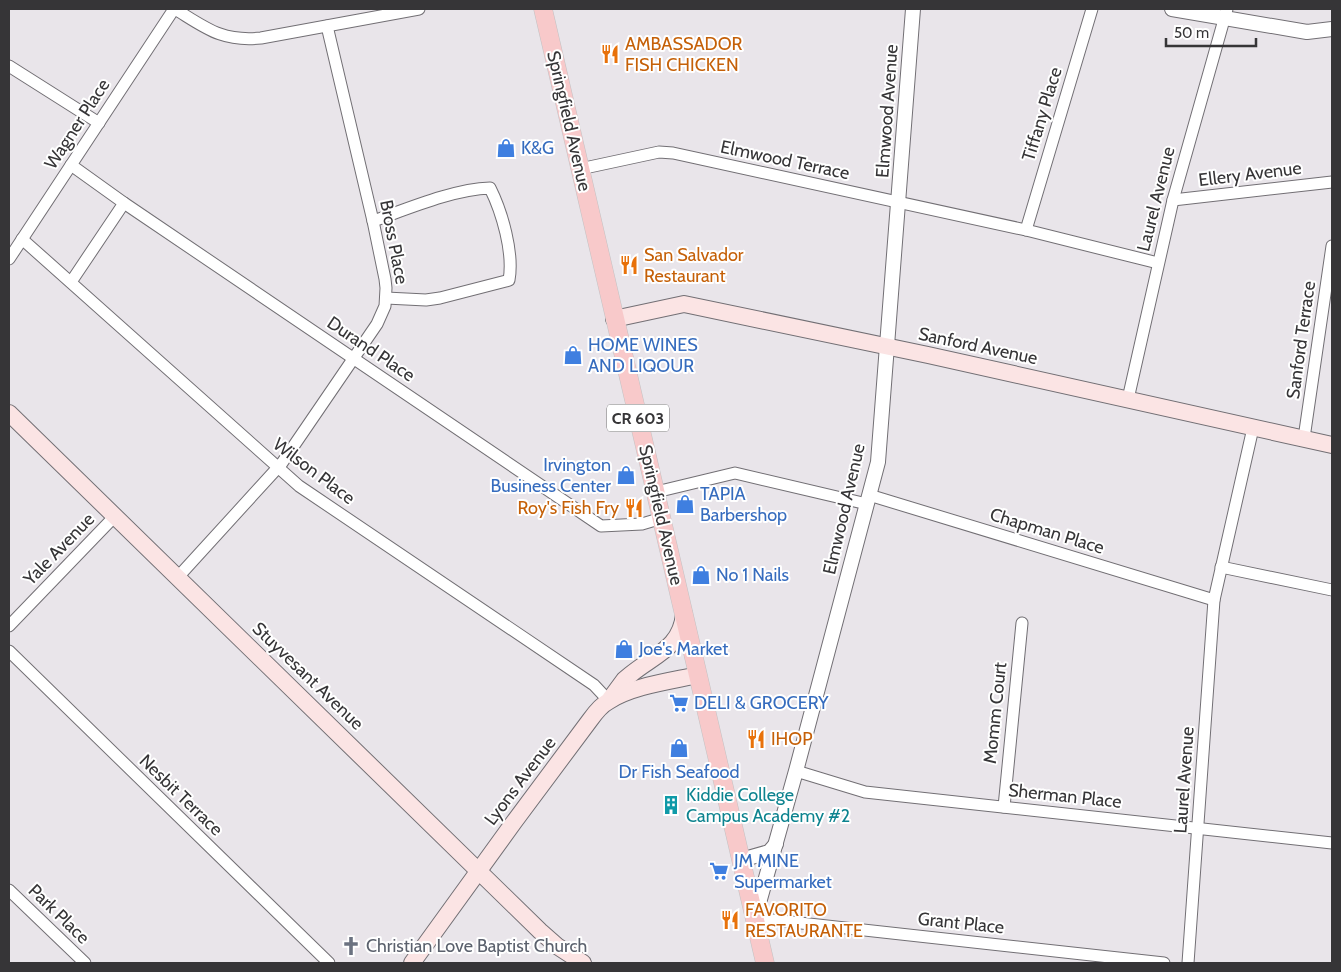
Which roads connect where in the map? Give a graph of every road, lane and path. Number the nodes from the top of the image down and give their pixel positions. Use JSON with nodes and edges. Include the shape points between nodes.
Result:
{"nodes":[{"id":1,"x":174,"y":9,"type":"edge"},
{"id":2,"x":419,"y":9,"type":"edge"},
{"id":3,"x":543,"y":9,"type":"edge"},
{"id":4,"x":913,"y":9,"type":"edge"},
{"id":5,"x":1092,"y":9,"type":"edge"},
{"id":6,"x":1172,"y":9,"type":"edge"},
{"id":7,"x":1225,"y":14,"type":"edge"},
{"id":8,"x":328,"y":26,"type":"junction"},
{"id":9,"x":1332,"y":29,"type":"edge"},
{"id":10,"x":9,"y":66,"type":"edge"},
{"id":11,"x":99,"y":123,"type":"junction"},
{"id":12,"x":71,"y":165,"type":"junction"},
{"id":13,"x":580,"y":170,"type":"junction"},
{"id":14,"x":1332,"y":182,"type":"edge"},
{"id":15,"x":1173,"y":200,"type":"junction"},
{"id":16,"x":899,"y":202,"type":"junction"},
{"id":17,"x":124,"y":203,"type":"junction"},
{"id":18,"x":373,"y":221,"type":"junction"},
{"id":19,"x":1026,"y":230,"type":"junction"},
{"id":20,"x":22,"y":239,"type":"junction"},
{"id":21,"x":1332,"y":246,"type":"edge"},
{"id":22,"x":9,"y":259,"type":"edge"},
{"id":23,"x":1158,"y":263,"type":"junction"},
{"id":24,"x":71,"y":282,"type":"junction"},
{"id":25,"x":386,"y":298,"type":"junction"},
{"id":26,"x":614,"y":319,"type":"junction"},
{"id":27,"x":887,"y":347,"type":"junction"},
{"id":28,"x":355,"y":358,"type":"junction"},
{"id":29,"x":1128,"y":399,"type":"junction"},
{"id":30,"x":9,"y":413,"type":"edge"},
{"id":31,"x":1253,"y":428,"type":"junction"},
{"id":32,"x":1304,"y":438,"type":"junction"},
{"id":33,"x":1332,"y":445,"type":"edge"},
{"id":34,"x":277,"y":468,"type":"junction"},
{"id":35,"x":656,"y":492,"type":"junction"},
{"id":36,"x":868,"y":499,"type":"junction"},
{"id":37,"x":114,"y":517,"type":"junction"},
{"id":38,"x":662,"y":518,"type":"junction"},
{"id":39,"x":1221,"y":566,"type":"junction"},
{"id":40,"x":178,"y":577,"type":"junction"},
{"id":41,"x":1332,"y":590,"type":"edge"},
{"id":42,"x":1214,"y":600,"type":"junction"},
{"id":43,"x":684,"y":614,"type":"junction"},
{"id":44,"x":1022,"y":623,"type":"dead end"},
{"id":45,"x":9,"y":626,"type":"edge"},
{"id":46,"x":9,"y":651,"type":"edge"},
{"id":47,"x":698,"y":676,"type":"junction"},
{"id":48,"x":609,"y":700,"type":"junction"},
{"id":49,"x":796,"y":771,"type":"junction"},
{"id":50,"x":1004,"y":807,"type":"junction"},
{"id":51,"x":1198,"y":828,"type":"junction"},
{"id":52,"x":1332,"y":841,"type":"edge"},
{"id":53,"x":776,"y":844,"type":"junction"},
{"id":54,"x":742,"y":860,"type":"junction"},
{"id":55,"x":478,"y":871,"type":"junction"},
{"id":56,"x":9,"y":890,"type":"edge"},
{"id":57,"x":755,"y":918,"type":"junction"},
{"id":58,"x":85,"y":963,"type":"edge"},
{"id":59,"x":329,"y":963,"type":"edge"},
{"id":60,"x":412,"y":963,"type":"edge"},
{"id":61,"x":583,"y":963,"type":"edge"},
{"id":62,"x":766,"y":963,"type":"edge"},
{"id":63,"x":1164,"y":963,"type":"edge"},
{"id":64,"x":1188,"y":963,"type":"edge"}],
"edges":[{"from":1,"to":8,"type":"street","via":[[216,34],[233,38],[261,38]]},
{"from":1,"to":11,"type":"street","name":"Wagner Place"},
{"from":2,"to":8,"type":"street"},
{"from":3,"to":13,"type":"main road","name":"Springfield Avenue","number":"CR 603"},
{"from":4,"to":16,"type":"street","name":"Elmwood Avenue"},
{"from":5,"to":19,"type":"street","name":"Tiffany Place"},
{"from":6,"to":7,"type":"street"},
{"from":7,"to":9,"type":"street","via":[[1307,32]]},
{"from":7,"to":15,"type":"street","name":"Laurel Avenue"},
{"from":8,"to":18,"type":"street","name":"Bross Place"},
{"from":10,"to":11,"type":"street"},
{"from":11,"to":12,"type":"street","name":"Wagner Place"},
{"from":12,"to":17,"type":"street","name":"Durand Place"},
{"from":12,"to":20,"type":"street","name":"Wagner Place"},
{"from":13,"to":16,"type":"street","name":"Elmwood Terrace","via":[[659,152],[673,153]]},
{"from":13,"to":26,"type":"main road","name":"Springfield Avenue","number":"CR 603"},
{"from":14,"to":15,"type":"street","name":"Ellery Avenue"},
{"from":15,"to":23,"type":"street","name":"Laurel Avenue"},
{"from":16,"to":19,"type":"street","name":"Elmwood Terrace"},
{"from":16,"to":27,"type":"street","name":"Elmwood Avenue"},
{"from":17,"to":24,"type":"street"},
{"from":17,"to":28,"type":"street","name":"Durand Place"},
{"from":18,"to":25,"type":"street","name":"Bross Place"},
{"from":18,"to":25,"type":"street","via":[[411,206],[490,188],[509,248],[510,273],[506,282],[426,300]]},
{"from":19,"to":23,"type":"street","name":"Elmwood Terrace"},
{"from":20,"to":22,"type":"street","name":"Wagner Place"},
{"from":20,"to":24,"type":"street","name":"Wilson Place"},
{"from":21,"to":32,"type":"street","name":"Sanford Terrace"},
{"from":23,"to":29,"type":"street","name":"Laurel Avenue"},
{"from":24,"to":34,"type":"street","name":"Wilson Place"},
{"from":25,"to":28,"type":"street","name":"Bross Place","via":[[382,315]]},
{"from":26,"to":27,"type":"main road","name":"Sanford Avenue","via":[[684,304]]},
{"from":26,"to":35,"type":"main road","name":"Springfield Avenue","number":"CR 603"},
{"from":27,"to":29,"type":"main road","name":"Sanford Avenue"},
{"from":27,"to":36,"type":"street","name":"Elmwood Avenue","via":[[878,462]]},
{"from":28,"to":34,"type":"street","name":"Bross Place"},
{"from":28,"to":38,"type":"street","name":"Durand Place","via":[[601,526],[642,524]]},
{"from":29,"to":31,"type":"main road","name":"Sanford Avenue"},
{"from":30,"to":37,"type":"main road","name":"Stuyvesant Avenue"},
{"from":31,"to":32,"type":"main road","name":"Sanford Avenue"},
{"from":31,"to":39,"type":"street"},
{"from":32,"to":33,"type":"main road","name":"Sanford Avenue"},
{"from":34,"to":40,"type":"street","name":"Bross Place"},
{"from":34,"to":48,"type":"street","name":"Wilson Place","via":[[594,685]]},
{"from":35,"to":36,"type":"street","name":"Chapman Place","via":[[734,473]]},
{"from":35,"to":38,"type":"main road","name":"Springfield Avenue","number":"CR 603"},
{"from":36,"to":42,"type":"street","name":"Chapman Place"},
{"from":36,"to":49,"type":"street","name":"Elmwood Avenue"},
{"from":37,"to":40,"type":"main road","name":"Stuyvesant Avenue"},
{"from":37,"to":45,"type":"street","name":"Yale Avenue"},
{"from":38,"to":43,"type":"main road","name":"Springfield Avenue","number":"CR 603"},
{"from":39,"to":41,"type":"street"},
{"from":39,"to":42,"type":"street","name":"Laurel Avenue"},
{"from":40,"to":55,"type":"main road","name":"Stuyvesant Avenue"},
{"from":42,"to":51,"type":"street","name":"Laurel Avenue"},
{"from":43,"to":47,"type":"main road","name":"Springfield Avenue","number":"CR 603"},
{"from":43,"to":48,"type":"main road","via":[[681,632],[675,642],[624,680]]},
{"from":44,"to":50,"type":"street","name":"Momm Court"},
{"from":46,"to":59,"type":"street","name":"Nesbit Terrace"},
{"from":47,"to":48,"type":"main road","name":"Lyons Avenue","via":[[634,690]]},
{"from":47,"to":54,"type":"main road","name":"Springfield Avenue","number":"CR 603"},
{"from":48,"to":55,"type":"main road","name":"Lyons Avenue","via":[[590,720]]},
{"from":49,"to":50,"type":"street","name":"Sherman Place","via":[[865,792]]},
{"from":49,"to":53,"type":"street","name":"Elmwood Avenue"},
{"from":50,"to":51,"type":"street","name":"Sherman Place"},
{"from":51,"to":52,"type":"street","name":"Sherman Place"},
{"from":51,"to":64,"type":"street","name":"Laurel Avenue"},
{"from":53,"to":54,"type":"street","via":[[769,852]]},
{"from":53,"to":57,"type":"street","name":"Elmwood Avenue"},
{"from":54,"to":57,"type":"main road","name":"Springfield Avenue","number":"CR 603"},
{"from":55,"to":60,"type":"main road","name":"Lyons Avenue"},
{"from":55,"to":61,"type":"main road","name":"Stuyvesant Avenue","via":[[548,939]]},
{"from":56,"to":58,"type":"street","name":"Park Place"},
{"from":57,"to":62,"type":"main road","name":"Springfield Avenue","number":"CR 603"},
{"from":57,"to":63,"type":"street","name":"Grant Place"}]}
